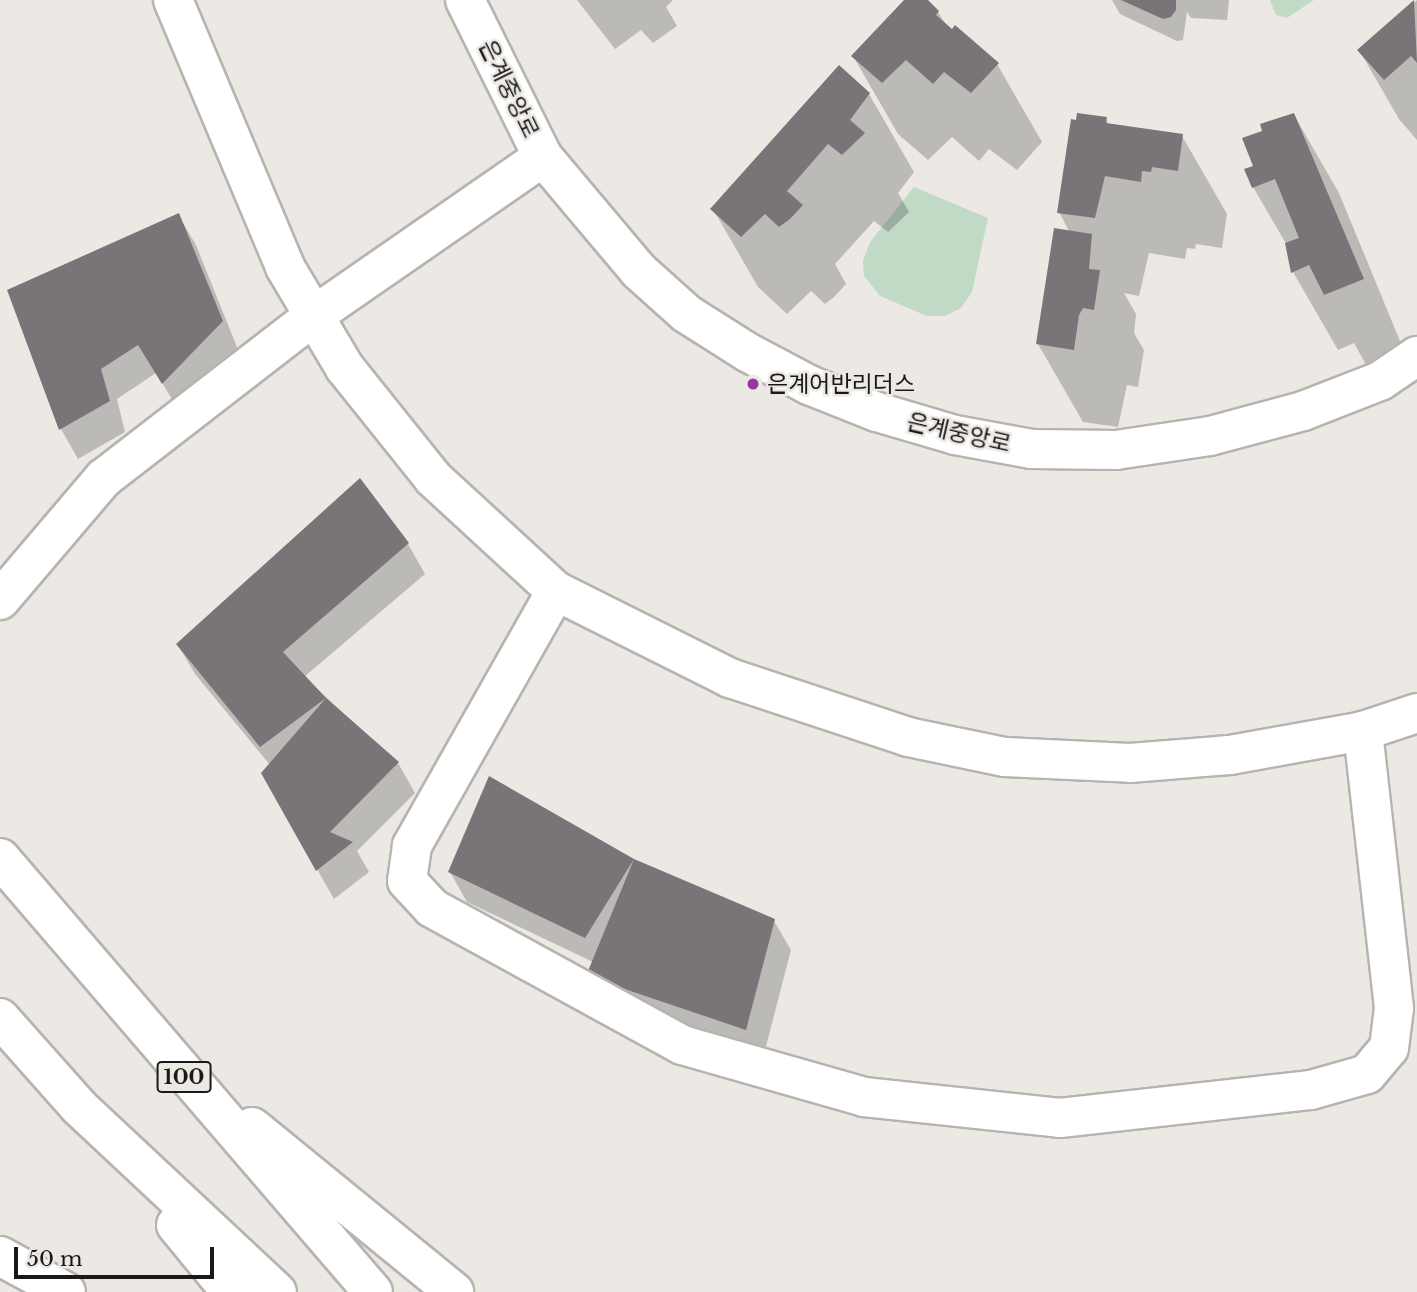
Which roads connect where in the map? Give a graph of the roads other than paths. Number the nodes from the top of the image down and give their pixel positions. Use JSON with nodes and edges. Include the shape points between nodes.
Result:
{"nodes":[{"id":1,"x":173,"y":0,"type":"edge"},
{"id":2,"x":466,"y":0,"type":"edge"},
{"id":3,"x":543,"y":157,"type":"junction"},
{"id":4,"x":316,"y":314,"type":"junction"},
{"id":5,"x":1417,"y":356,"type":"edge"},
{"id":6,"x":556,"y":592,"type":"junction"},
{"id":7,"x":0,"y":600,"type":"edge"},
{"id":8,"x":1417,"y":713,"type":"edge"},
{"id":9,"x":1363,"y":731,"type":"junction"},
{"id":10,"x":0,"y":858,"type":"edge"},
{"id":11,"x":0,"y":1018,"type":"edge"},
{"id":12,"x":167,"y":1057,"type":"junction"},
{"id":13,"x":79,"y":1107,"type":"junction"},
{"id":14,"x":0,"y":1256,"type":"edge"},
{"id":15,"x":66,"y":1292,"type":"edge"},
{"id":16,"x":231,"y":1292,"type":"edge"},
{"id":17,"x":277,"y":1292,"type":"edge"},
{"id":18,"x":373,"y":1292,"type":"edge"},
{"id":19,"x":454,"y":1292,"type":"edge"}],
"edges":[{"from":1,"to":4,"type":"main road","via":[[285,267]]},
{"from":2,"to":3,"type":"main road","name":"은계중앙로"},
{"from":3,"to":4,"type":"main road"},
{"from":3,"to":5,"type":"main road","name":"은계중앙로","via":[[639,271],[687,314],[809,385],[877,412],[955,435],[1032,449],[1088,450],[1210,436],[1303,411],[1380,380]]},
{"from":4,"to":6,"type":"main road","via":[[345,368],[433,478]]},
{"from":4,"to":7,"type":"main road","via":[[104,478]]},
{"from":6,"to":9,"type":"main road","via":[[662,648],[812,709],[908,737],[1005,757],[1130,763],[1230,755]]},
{"from":6,"to":9,"type":"main road","via":[[412,846],[407,881],[432,908],[682,1045],[864,1097],[1060,1118],[1311,1090],[1367,1073],[1389,1048],[1394,1008]]},
{"from":8,"to":9,"type":"main road"},
{"from":10,"to":12,"type":"main road","number":"100"},
{"from":11,"to":13,"type":"main road"},
{"from":12,"to":18,"type":"main road","number":"100"},
{"from":12,"to":19,"type":"main road"},
{"from":13,"to":16,"type":"main road"},
{"from":13,"to":17,"type":"main road"},
{"from":14,"to":15,"type":"main road"}]}
